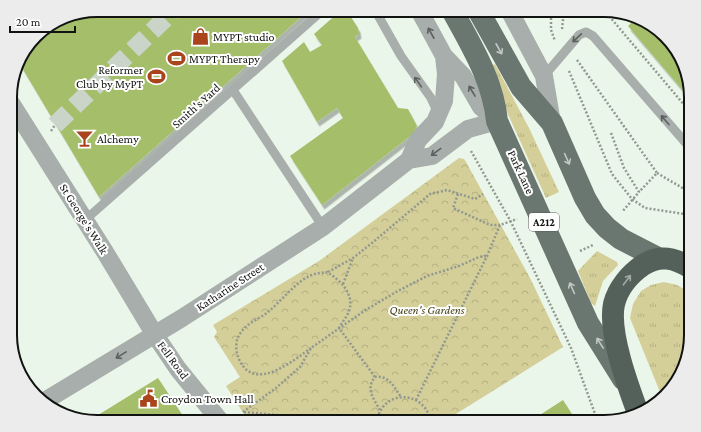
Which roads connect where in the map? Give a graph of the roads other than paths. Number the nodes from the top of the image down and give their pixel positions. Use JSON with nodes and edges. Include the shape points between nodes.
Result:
{"nodes":[{"id":1,"x":315,"y":17,"type":"edge"},
{"id":2,"x":379,"y":17,"type":"edge"},
{"id":3,"x":423,"y":17,"type":"edge"},
{"id":4,"x":456,"y":17,"type":"edge"},
{"id":5,"x":482,"y":17,"type":"edge"},
{"id":6,"x":514,"y":17,"type":"edge"},
{"id":7,"x":444,"y":56,"type":"junction"},
{"id":8,"x":544,"y":76,"type":"junction"},
{"id":9,"x":233,"y":90,"type":"junction"},
{"id":10,"x":17,"y":113,"type":"edge"},
{"id":11,"x":439,"y":114,"type":"junction"},
{"id":12,"x":497,"y":121,"type":"junction"},
{"id":13,"x":552,"y":123,"type":"junction"},
{"id":14,"x":684,"y":141,"type":"edge"},
{"id":15,"x":409,"y":160,"type":"junction"},
{"id":16,"x":85,"y":220,"type":"junction"},
{"id":17,"x":323,"y":227,"type":"junction"},
{"id":18,"x":684,"y":253,"type":"edge"},
{"id":19,"x":664,"y":258,"type":"junction"},
{"id":20,"x":684,"y":265,"type":"edge"},
{"id":21,"x":155,"y":335,"type":"junction"},
{"id":22,"x":628,"y":387,"type":"junction"},
{"id":23,"x":48,"y":399,"type":"edge"},
{"id":24,"x":636,"y":408,"type":"edge"},
{"id":25,"x":215,"y":415,"type":"edge"}],
"edges":[{"from":1,"to":9,"type":"lane","name":"Smith's Yard"},
{"from":11,"to":2,"type":"lane","one_way":true},
{"from":7,"to":3,"type":"street","name":"Park Lane","one_way":true},
{"from":4,"to":12,"type":"main road","number":"A212","via":[[484,69]]},
{"from":5,"to":13,"type":"main road","one_way":true,"via":[[521,87]]},
{"from":6,"to":8,"type":"street"},
{"from":7,"to":11,"type":"street","name":"Katharine Street","via":[[446,86]]},
{"from":12,"to":7,"type":"street","name":"Park Lane","one_way":true,"via":[[482,107],[463,76]]},
{"from":8,"to":13,"type":"street"},
{"from":14,"to":8,"type":"lane","one_way":true,"via":[[593,36],[586,32],[579,35]]},
{"from":9,"to":16,"type":"lane","name":"Smith's Yard"},
{"from":9,"to":17,"type":"lane"},
{"from":10,"to":16,"type":"street","name":"St George's Walk"},
{"from":11,"to":15,"type":"street","name":"Katharine Street","via":[[418,140]]},
{"from":12,"to":15,"type":"street","name":"Katharine Street","one_way":true,"via":[[468,129],[432,156]]},
{"from":22,"to":12,"type":"main road","name":"Park Lane","number":"A212","one_way":true,"via":[[588,323]]},
{"from":13,"to":19,"type":"main road","one_way":true,"via":[[585,198],[596,215],[621,239]]},
{"from":15,"to":17,"type":"street","name":"Katharine Street"},
{"from":16,"to":21,"type":"street","name":"St George's Walk"},
{"from":17,"to":21,"type":"street","name":"Katharine Street"},
{"from":18,"to":19,"type":"highway"},
{"from":19,"to":20,"type":"highway"},
{"from":22,"to":19,"type":"highway","one_way":true,"via":[[615,333],[614,304],[619,292],[634,272],[644,264]]},
{"from":21,"to":23,"type":"street","name":"Katharine Street","one_way":true},
{"from":21,"to":25,"type":"street","name":"Fell Road","via":[[178,369]]},
{"from":22,"to":24,"type":"highway"}]}
